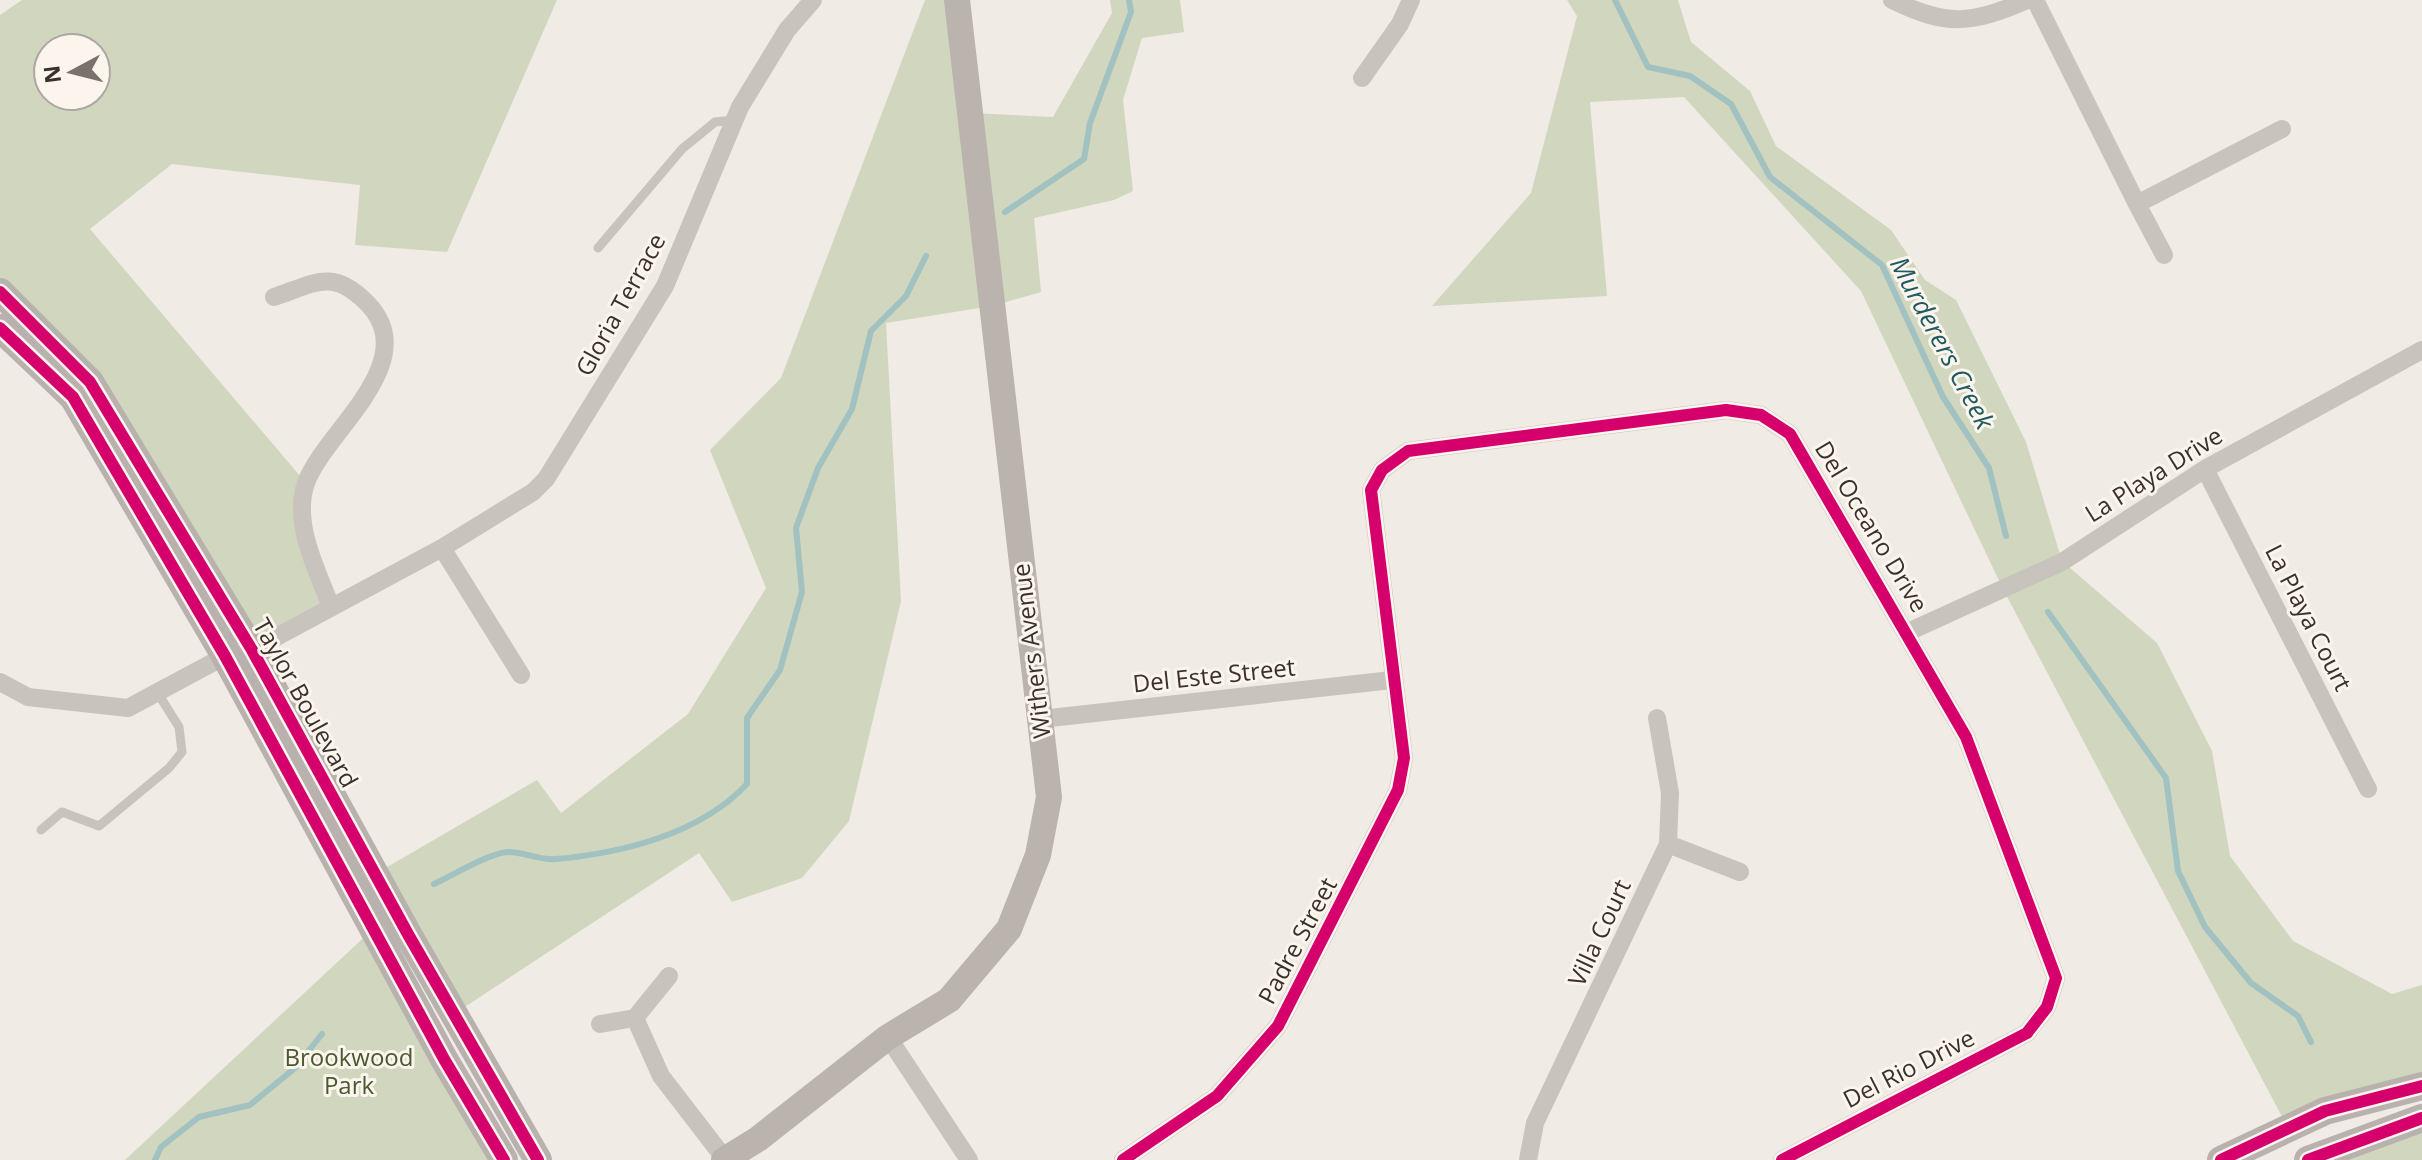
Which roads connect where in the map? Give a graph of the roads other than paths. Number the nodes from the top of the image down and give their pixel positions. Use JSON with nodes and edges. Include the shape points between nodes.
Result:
{"nodes":[{"id":1,"x":813,"y":0,"type":"edge"},
{"id":2,"x":957,"y":0,"type":"edge"},
{"id":3,"x":1411,"y":0,"type":"edge"},
{"id":4,"x":1892,"y":0,"type":"edge"},
{"id":5,"x":2027,"y":0,"type":"edge"},
{"id":6,"x":2035,"y":0,"type":"edge"},
{"id":7,"x":1362,"y":78,"type":"dead end"},
{"id":8,"x":734,"y":120,"type":"junction"},
{"id":9,"x":2282,"y":129,"type":"dead end"},
{"id":10,"x":2137,"y":204,"type":"junction"},
{"id":11,"x":598,"y":248,"type":"dead end"},
{"id":12,"x":2164,"y":255,"type":"dead end"},
{"id":13,"x":0,"y":292,"type":"edge"},
{"id":14,"x":274,"y":297,"type":"dead end"},
{"id":15,"x":0,"y":328,"type":"edge"},
{"id":16,"x":2422,"y":350,"type":"edge"},
{"id":17,"x":2205,"y":469,"type":"junction"},
{"id":18,"x":442,"y":548,"type":"junction"},
{"id":19,"x":331,"y":607,"type":"junction"},
{"id":20,"x":1908,"y":632,"type":"junction"},
{"id":21,"x":238,"y":653,"type":"junction"},
{"id":22,"x":521,"y":675,"type":"dead end"},
{"id":23,"x":1392,"y":680,"type":"junction"},
{"id":24,"x":0,"y":682,"type":"edge"},
{"id":25,"x":157,"y":692,"type":"junction"},
{"id":26,"x":1657,"y":718,"type":"dead end"},
{"id":27,"x":1041,"y":719,"type":"junction"},
{"id":28,"x":2368,"y":789,"type":"dead end"},
{"id":29,"x":41,"y":830,"type":"dead end"},
{"id":30,"x":1668,"y":844,"type":"junction"},
{"id":31,"x":1740,"y":872,"type":"dead end"},
{"id":32,"x":669,"y":976,"type":"dead end"},
{"id":33,"x":2047,"y":1007,"type":"joint"},
{"id":34,"x":635,"y":1018,"type":"junction"},
{"id":35,"x":600,"y":1024,"type":"dead end"},
{"id":36,"x":888,"y":1037,"type":"junction"},
{"id":37,"x":2422,"y":1086,"type":"edge"},
{"id":38,"x":2422,"y":1118,"type":"edge"},
{"id":39,"x":504,"y":1160,"type":"edge"},
{"id":40,"x":538,"y":1160,"type":"edge"},
{"id":41,"x":725,"y":1160,"type":"edge"},
{"id":42,"x":969,"y":1160,"type":"edge"},
{"id":43,"x":1123,"y":1160,"type":"edge"},
{"id":44,"x":1528,"y":1160,"type":"edge"},
{"id":45,"x":1782,"y":1160,"type":"edge"},
{"id":46,"x":2221,"y":1160,"type":"edge"},
{"id":47,"x":2308,"y":1160,"type":"edge"}],
"edges":[{"from":1,"to":8,"type":"street","name":"Gloria Terrace","via":[[787,30]]},
{"from":2,"to":27,"type":"street","name":"Withers Avenue"},
{"from":3,"to":7,"type":"street"},
{"from":4,"to":5,"type":"street","via":[[1954,22],[1989,17]]},
{"from":6,"to":10,"type":"street"},
{"from":8,"to":11,"type":"lane","via":[[715,122],[682,149]]},
{"from":8,"to":18,"type":"street","name":"Gloria Terrace","via":[[665,286],[546,479]]},
{"from":9,"to":10,"type":"street"},
{"from":10,"to":12,"type":"street"},
{"from":13,"to":21,"type":"main road","name":"Taylor Boulevard","via":[[90,382]]},
{"from":14,"to":19,"type":"street","via":[[326,280],[349,285],[377,314],[385,336],[373,384],[306,483],[302,515]]},
{"from":15,"to":21,"type":"main road","name":"Taylor Boulevard","via":[[73,397]]},
{"from":16,"to":17,"type":"street","name":"La Playa Drive"},
{"from":17,"to":20,"type":"street","name":"La Playa Drive","via":[[2062,562]]},
{"from":17,"to":28,"type":"street","name":"La Playa Court"},
{"from":18,"to":19,"type":"street","name":"Gloria Terrace"},
{"from":18,"to":22,"type":"street"},
{"from":19,"to":21,"type":"street","name":"Gloria Terrace"},
{"from":20,"to":23,"type":"street","name":"Del Oceano Drive","via":[[1790,434],[1761,415],[1726,410],[1408,451],[1395,459],[1371,490]]},
{"from":20,"to":33,"type":"street","name":"Del Oceano Drive","via":[[1966,737],[2056,978]]},
{"from":21,"to":25,"type":"street","name":"Gloria Terrace"},
{"from":21,"to":39,"type":"main road","name":"Taylor Boulevard","via":[[444,1059]]},
{"from":21,"to":40,"type":"main road","name":"Taylor Boulevard"},
{"from":23,"to":27,"type":"street","name":"Del Este Street"},
{"from":23,"to":43,"type":"street","name":"Padre Street","via":[[1404,758],[1398,790],[1278,1026],[1217,1096]]},
{"from":24,"to":25,"type":"street","name":"Gloria Terrace","via":[[28,697],[128,708]]},
{"from":25,"to":29,"type":"lane","via":[[179,727],[182,752],[169,768],[99,826],[62,812]]},
{"from":26,"to":30,"type":"street","name":"Villa Court","via":[[1670,793]]},
{"from":27,"to":36,"type":"street","name":"Withers Avenue","via":[[1049,797],[1038,855],[1009,929],[949,1000]]},
{"from":30,"to":31,"type":"street"},
{"from":30,"to":44,"type":"street","name":"Villa Court","via":[[1535,1123]]},
{"from":32,"to":34,"type":"street"},
{"from":33,"to":45,"type":"street","name":"Del Rio Drive","via":[[2027,1033]]},
{"from":34,"to":35,"type":"street"},
{"from":34,"to":41,"type":"street","via":[[661,1076]]},
{"from":36,"to":41,"type":"street","name":"Withers Avenue"},
{"from":36,"to":42,"type":"street"},
{"from":37,"to":46,"type":"main road","via":[[2325,1111]]},
{"from":38,"to":47,"type":"main road"}]}
